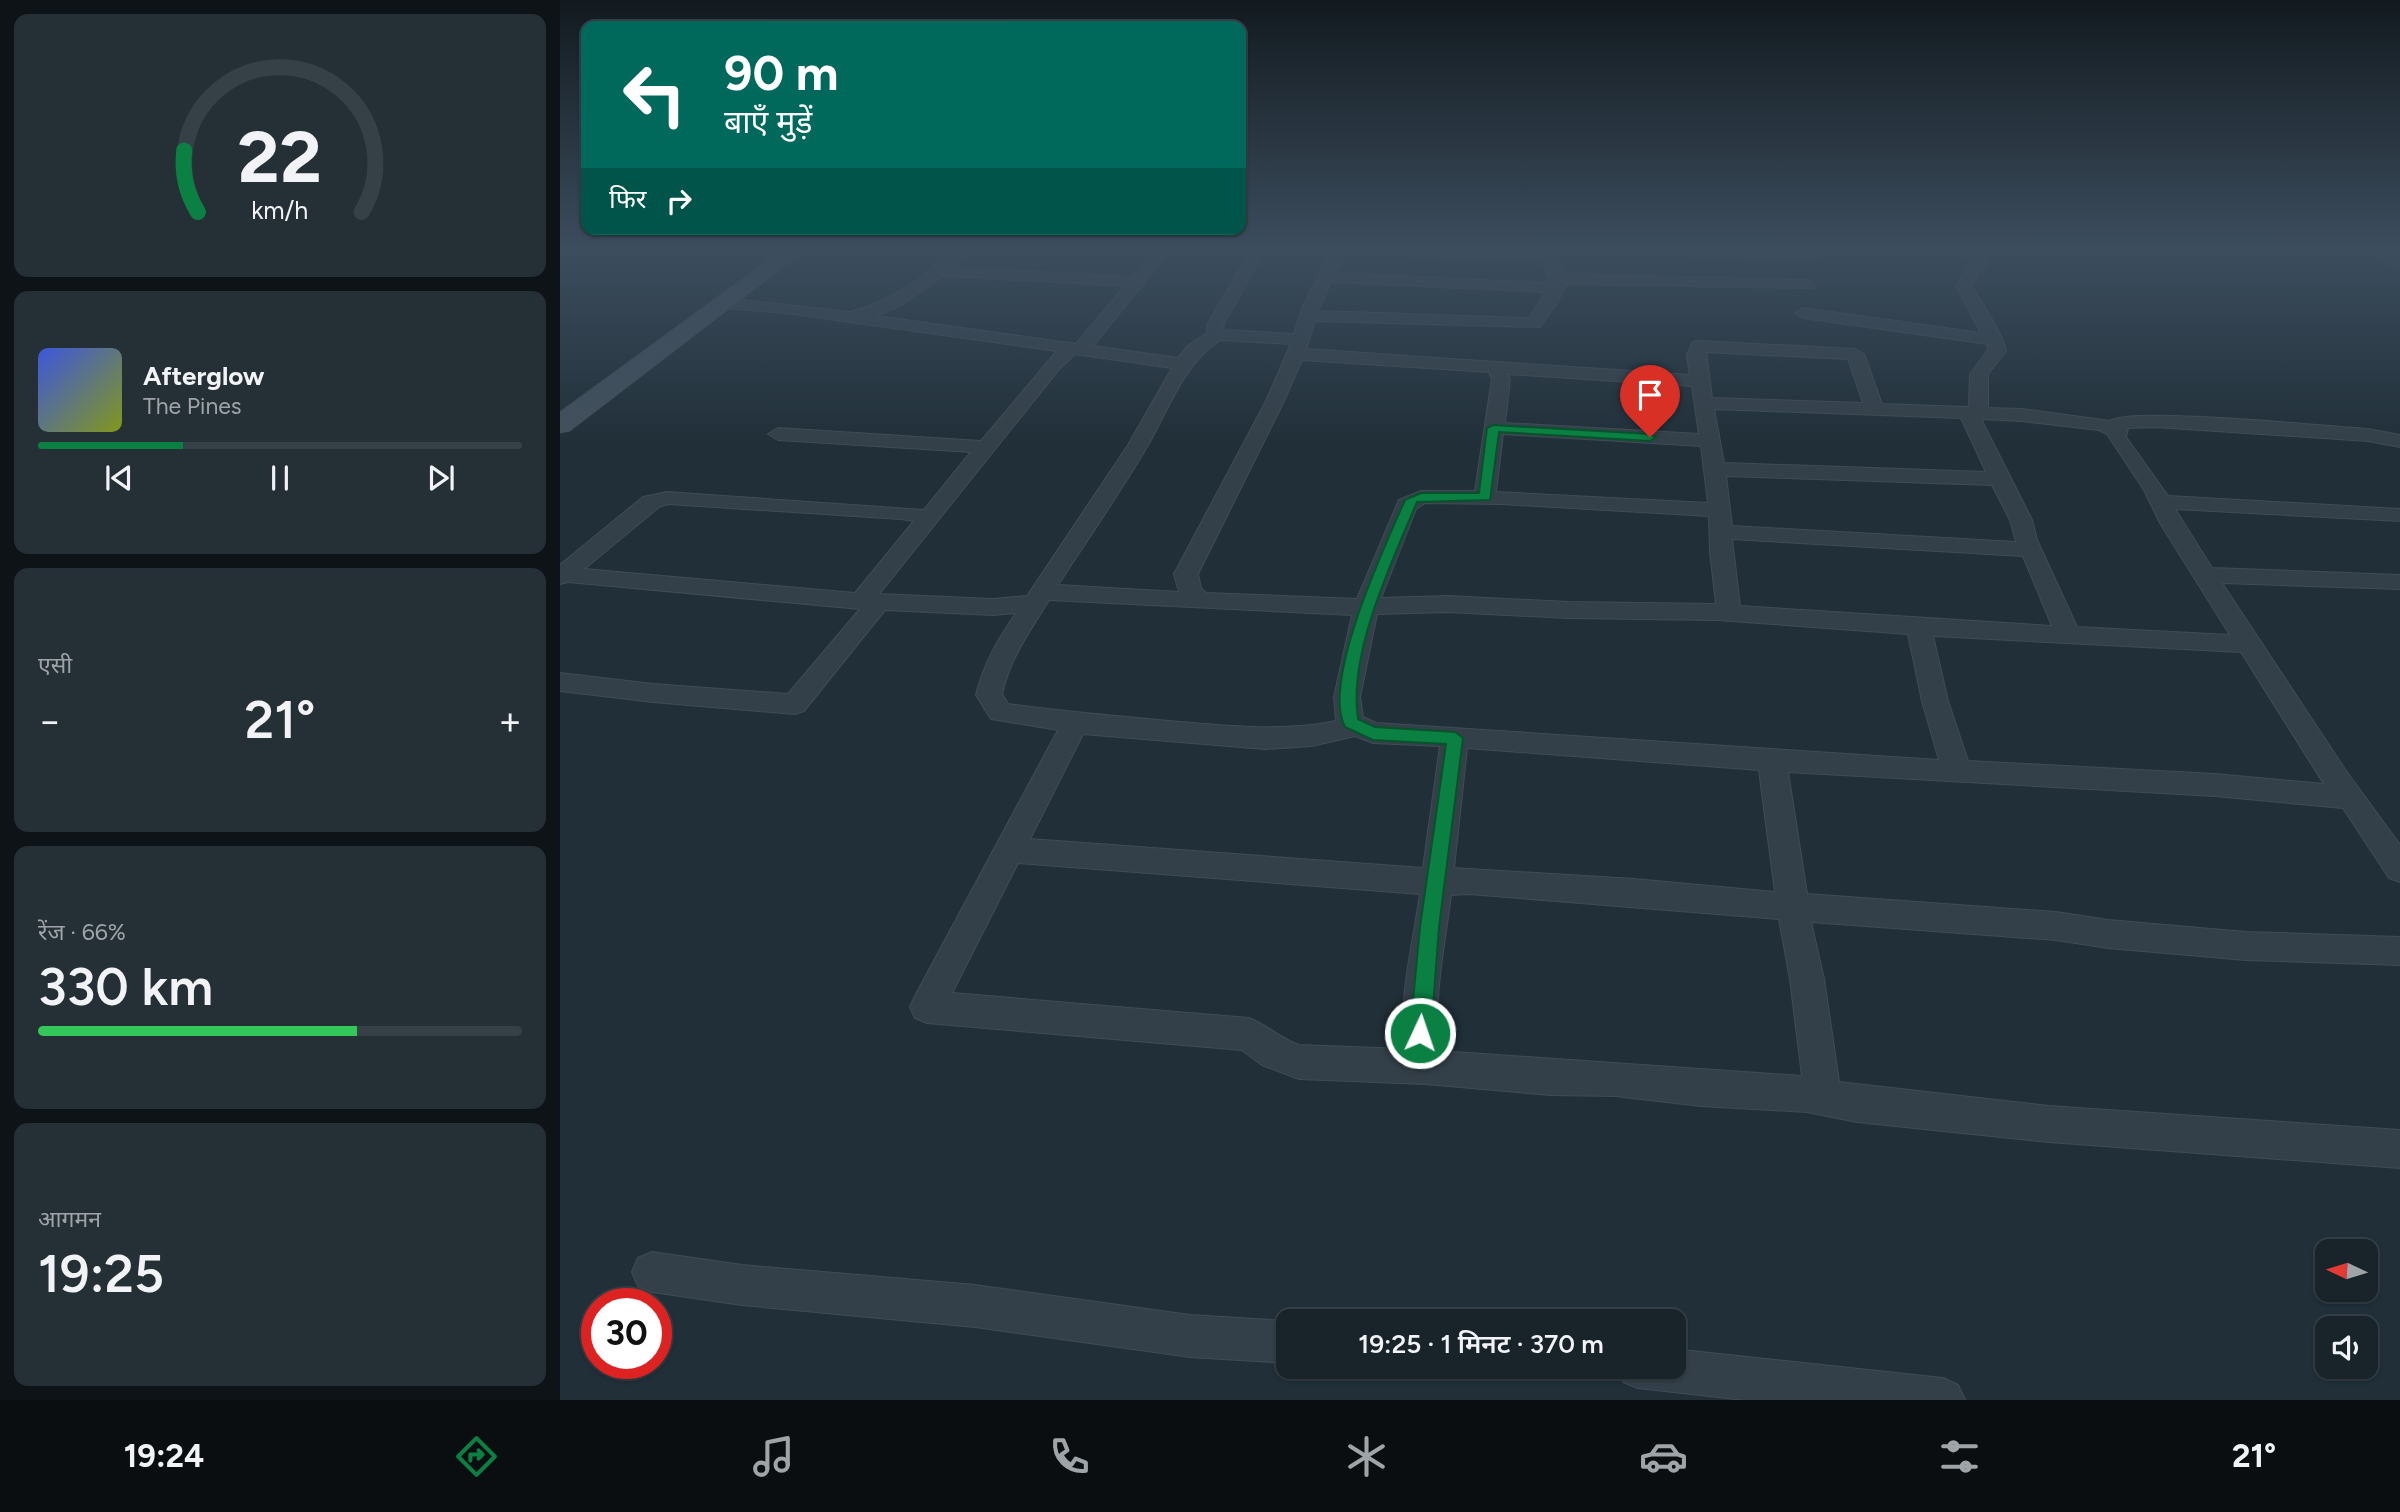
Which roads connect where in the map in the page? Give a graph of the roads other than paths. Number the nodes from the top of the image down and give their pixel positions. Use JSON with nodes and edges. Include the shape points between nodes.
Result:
{"nodes":[{"id":1,"x":697,"y":314,"type":"edge"},
{"id":2,"x":699,"y":314,"type":"edge"},
{"id":3,"x":825,"y":314,"type":"edge"},
{"id":4,"x":860,"y":314,"type":"edge"},
{"id":5,"x":1108,"y":314,"type":"edge"},
{"id":6,"x":1221,"y":314,"type":"edge"},
{"id":7,"x":1542,"y":314,"type":"edge"},
{"id":8,"x":1800,"y":314,"type":"edge"},
{"id":9,"x":1979,"y":314,"type":"edge"},
{"id":10,"x":840,"y":316,"type":"junction"},
{"id":11,"x":1308,"y":316,"type":"joint"},
{"id":12,"x":1798,"y":325,"type":"junction"},
{"id":13,"x":1216,"y":335,"type":"junction"},
{"id":14,"x":1996,"y":340,"type":"junction"},
{"id":15,"x":1297,"y":346,"type":"junction"},
{"id":16,"x":1699,"y":346,"type":"junction"},
{"id":17,"x":1076,"y":349,"type":"junction"},
{"id":18,"x":1183,"y":363,"type":"junction"},
{"id":19,"x":1496,"y":369,"type":"junction"},
{"id":20,"x":1700,"y":381,"type":"junction"},
{"id":21,"x":1705,"y":402,"type":"junction"},
{"id":22,"x":560,"y":406,"type":"edge"},
{"id":23,"x":1874,"y":408,"type":"junction"},
{"id":24,"x":1973,"y":413,"type":"junction"},
{"id":25,"x":560,"y":425,"type":"edge"},
{"id":26,"x":1493,"y":428,"type":"junction"},
{"id":27,"x":2117,"y":432,"type":"junction"},
{"id":28,"x":778,"y":434,"type":"dead end"},
{"id":29,"x":1708,"y":440,"type":"junction"},
{"id":30,"x":2400,"y":441,"type":"edge"},
{"id":31,"x":986,"y":447,"type":"junction"},
{"id":32,"x":1715,"y":469,"type":"junction"},
{"id":33,"x":2000,"y":479,"type":"junction"},
{"id":34,"x":1485,"y":497,"type":"junction"},
{"id":35,"x":2161,"y":502,"type":"junction"},
{"id":36,"x":2400,"y":515,"type":"edge"},
{"id":37,"x":929,"y":517,"type":"junction"},
{"id":38,"x":1720,"y":521,"type":"junction"},
{"id":39,"x":2031,"y":550,"type":"junction"},
{"id":40,"x":561,"y":575,"type":"edge"},
{"id":41,"x":2205,"y":575,"type":"junction"},
{"id":42,"x":2400,"y":582,"type":"edge"},
{"id":43,"x":1038,"y":597,"type":"junction"},
{"id":44,"x":870,"y":601,"type":"junction"},
{"id":45,"x":1200,"y":601,"type":"junction"},
{"id":46,"x":1366,"y":607,"type":"junction"},
{"id":47,"x":1729,"y":612,"type":"junction"},
{"id":48,"x":1918,"y":626,"type":"junction"},
{"id":49,"x":2068,"y":635,"type":"junction"},
{"id":50,"x":2250,"y":644,"type":"junction"},
{"id":51,"x":560,"y":682,"type":"edge"},
{"id":52,"x":1075,"y":723,"type":"junction"},
{"id":53,"x":1357,"y":726,"type":"junction"},
{"id":54,"x":1455,"y":738,"type":"junction"},
{"id":55,"x":1772,"y":761,"type":"junction"},
{"id":56,"x":1957,"y":772,"type":"junction"},
{"id":57,"x":2352,"y":797,"type":"junction"},
{"id":58,"x":1009,"y":850,"type":"junction"},
{"id":59,"x":2400,"y":869,"type":"edge"},
{"id":60,"x":1436,"y":881,"type":"junction"},
{"id":61,"x":1793,"y":905,"type":"junction"},
{"id":62,"x":2400,"y":951,"type":"edge"},
{"id":63,"x":1425,"y":1066,"type":"junction"},
{"id":64,"x":1823,"y":1097,"type":"junction"},
{"id":65,"x":2400,"y":1149,"type":"edge"},
{"id":66,"x":652,"y":1272,"type":"dead end"},
{"id":67,"x":1276,"y":1341,"type":"edge"},
{"id":68,"x":1686,"y":1377,"type":"edge"},
{"id":69,"x":1743,"y":1388,"type":"edge"},
{"id":70,"x":1943,"y":1400,"type":"edge"}],
"edges":[{"from":1,"to":22,"type":"street"},
{"from":2,"to":25,"type":"street"},
{"from":3,"to":10,"type":"street"},
{"from":4,"to":10,"type":"street"},
{"from":5,"to":17,"type":"street"},
{"from":6,"to":13,"type":"street"},
{"from":7,"to":11,"type":"street","via":[[1534,323]]},
{"from":8,"to":12,"type":"street"},
{"from":9,"to":14,"type":"street"},
{"from":10,"to":17,"type":"street"},
{"from":11,"to":15,"type":"street"},
{"from":12,"to":14,"type":"street"},
{"from":12,"to":16,"type":"street","via":[[1779,338],[1712,338]]},
{"from":13,"to":15,"type":"street"},
{"from":13,"to":18,"type":"street"},
{"from":14,"to":24,"type":"street","via":[[1997,351],[1980,372],[1980,405]]},
{"from":15,"to":19,"type":"street"},
{"from":15,"to":45,"type":"street","via":[[1274,403],[1186,574],[1189,590]]},
{"from":16,"to":20,"type":"street"},
{"from":16,"to":23,"type":"street","via":[[1855,354]]},
{"from":17,"to":18,"type":"street"},
{"from":17,"to":31,"type":"street","via":[[1054,364]]},
{"from":18,"to":43,"type":"street","via":[[1151,424]]},
{"from":19,"to":20,"type":"street"},
{"from":19,"to":26,"type":"street","via":[[1501,379]]},
{"from":20,"to":21,"type":"street"},
{"from":21,"to":23,"type":"street"},
{"from":21,"to":29,"type":"street"},
{"from":23,"to":24,"type":"street"},
{"from":24,"to":27,"type":"street","via":[[2058,418],[2104,425]]},
{"from":24,"to":33,"type":"street","via":[[1973,429]]},
{"from":26,"to":29,"type":"street"},
{"from":26,"to":34,"type":"street"},
{"from":27,"to":30,"type":"street","via":[[2119,422],[2155,421]]},
{"from":27,"to":35,"type":"street","via":[[2116,437]]},
{"from":28,"to":31,"type":"street"},
{"from":29,"to":32,"type":"street"},
{"from":31,"to":37,"type":"street"},
{"from":32,"to":33,"type":"street"},
{"from":32,"to":38,"type":"street"},
{"from":33,"to":39,"type":"street"},
{"from":34,"to":38,"type":"street"},
{"from":34,"to":46,"type":"street","via":[[1412,500]]},
{"from":35,"to":36,"type":"street"},
{"from":35,"to":41,"type":"street"},
{"from":37,"to":40,"type":"street","via":[[667,498],[651,502]]},
{"from":37,"to":44,"type":"street"},
{"from":38,"to":39,"type":"street"},
{"from":38,"to":47,"type":"street"},
{"from":39,"to":49,"type":"street"},
{"from":40,"to":44,"type":"street"},
{"from":41,"to":42,"type":"street"},
{"from":41,"to":50,"type":"street"},
{"from":43,"to":44,"type":"street","via":[[993,607]]},
{"from":43,"to":45,"type":"street"},
{"from":43,"to":52,"type":"street","via":[[1004,650],[989,695],[1000,712]]},
{"from":44,"to":51,"type":"street","via":[[795,704]]},
{"from":45,"to":46,"type":"street"},
{"from":46,"to":47,"type":"street","via":[[1448,604]]},
{"from":46,"to":53,"type":"street","via":[[1347,698],[1350,723]]},
{"from":47,"to":48,"type":"street"},
{"from":48,"to":49,"type":"street"},
{"from":48,"to":56,"type":"street"},
{"from":49,"to":50,"type":"street"},
{"from":50,"to":57,"type":"street"},
{"from":52,"to":53,"type":"street","via":[[1265,739],[1312,736]]},
{"from":52,"to":58,"type":"street"},
{"from":53,"to":54,"type":"street","via":[[1373,733]]},
{"from":54,"to":55,"type":"street"},
{"from":54,"to":60,"type":"street"},
{"from":55,"to":56,"type":"street"},
{"from":55,"to":61,"type":"street"},
{"from":56,"to":57,"type":"street"},
{"from":57,"to":59,"type":"street"},
{"from":58,"to":60,"type":"street"},
{"from":58,"to":63,"type":"street","via":[[927,1007],[1249,1034],[1275,1053],[1299,1062]]},
{"from":60,"to":61,"type":"street"},
{"from":60,"to":63,"type":"street","via":[[1422,999],[1420,1033]]},
{"from":61,"to":62,"type":"street","via":[[2246,946]]},
{"from":61,"to":64,"type":"street"},
{"from":63,"to":64,"type":"street"},
{"from":64,"to":65,"type":"street","via":[[2036,1123]]},
{"from":66,"to":67,"type":"street","via":[[742,1285],[975,1306],[1191,1336]]},
{"from":68,"to":69,"type":"street"},
{"from":69,"to":70,"type":"street"}]}
